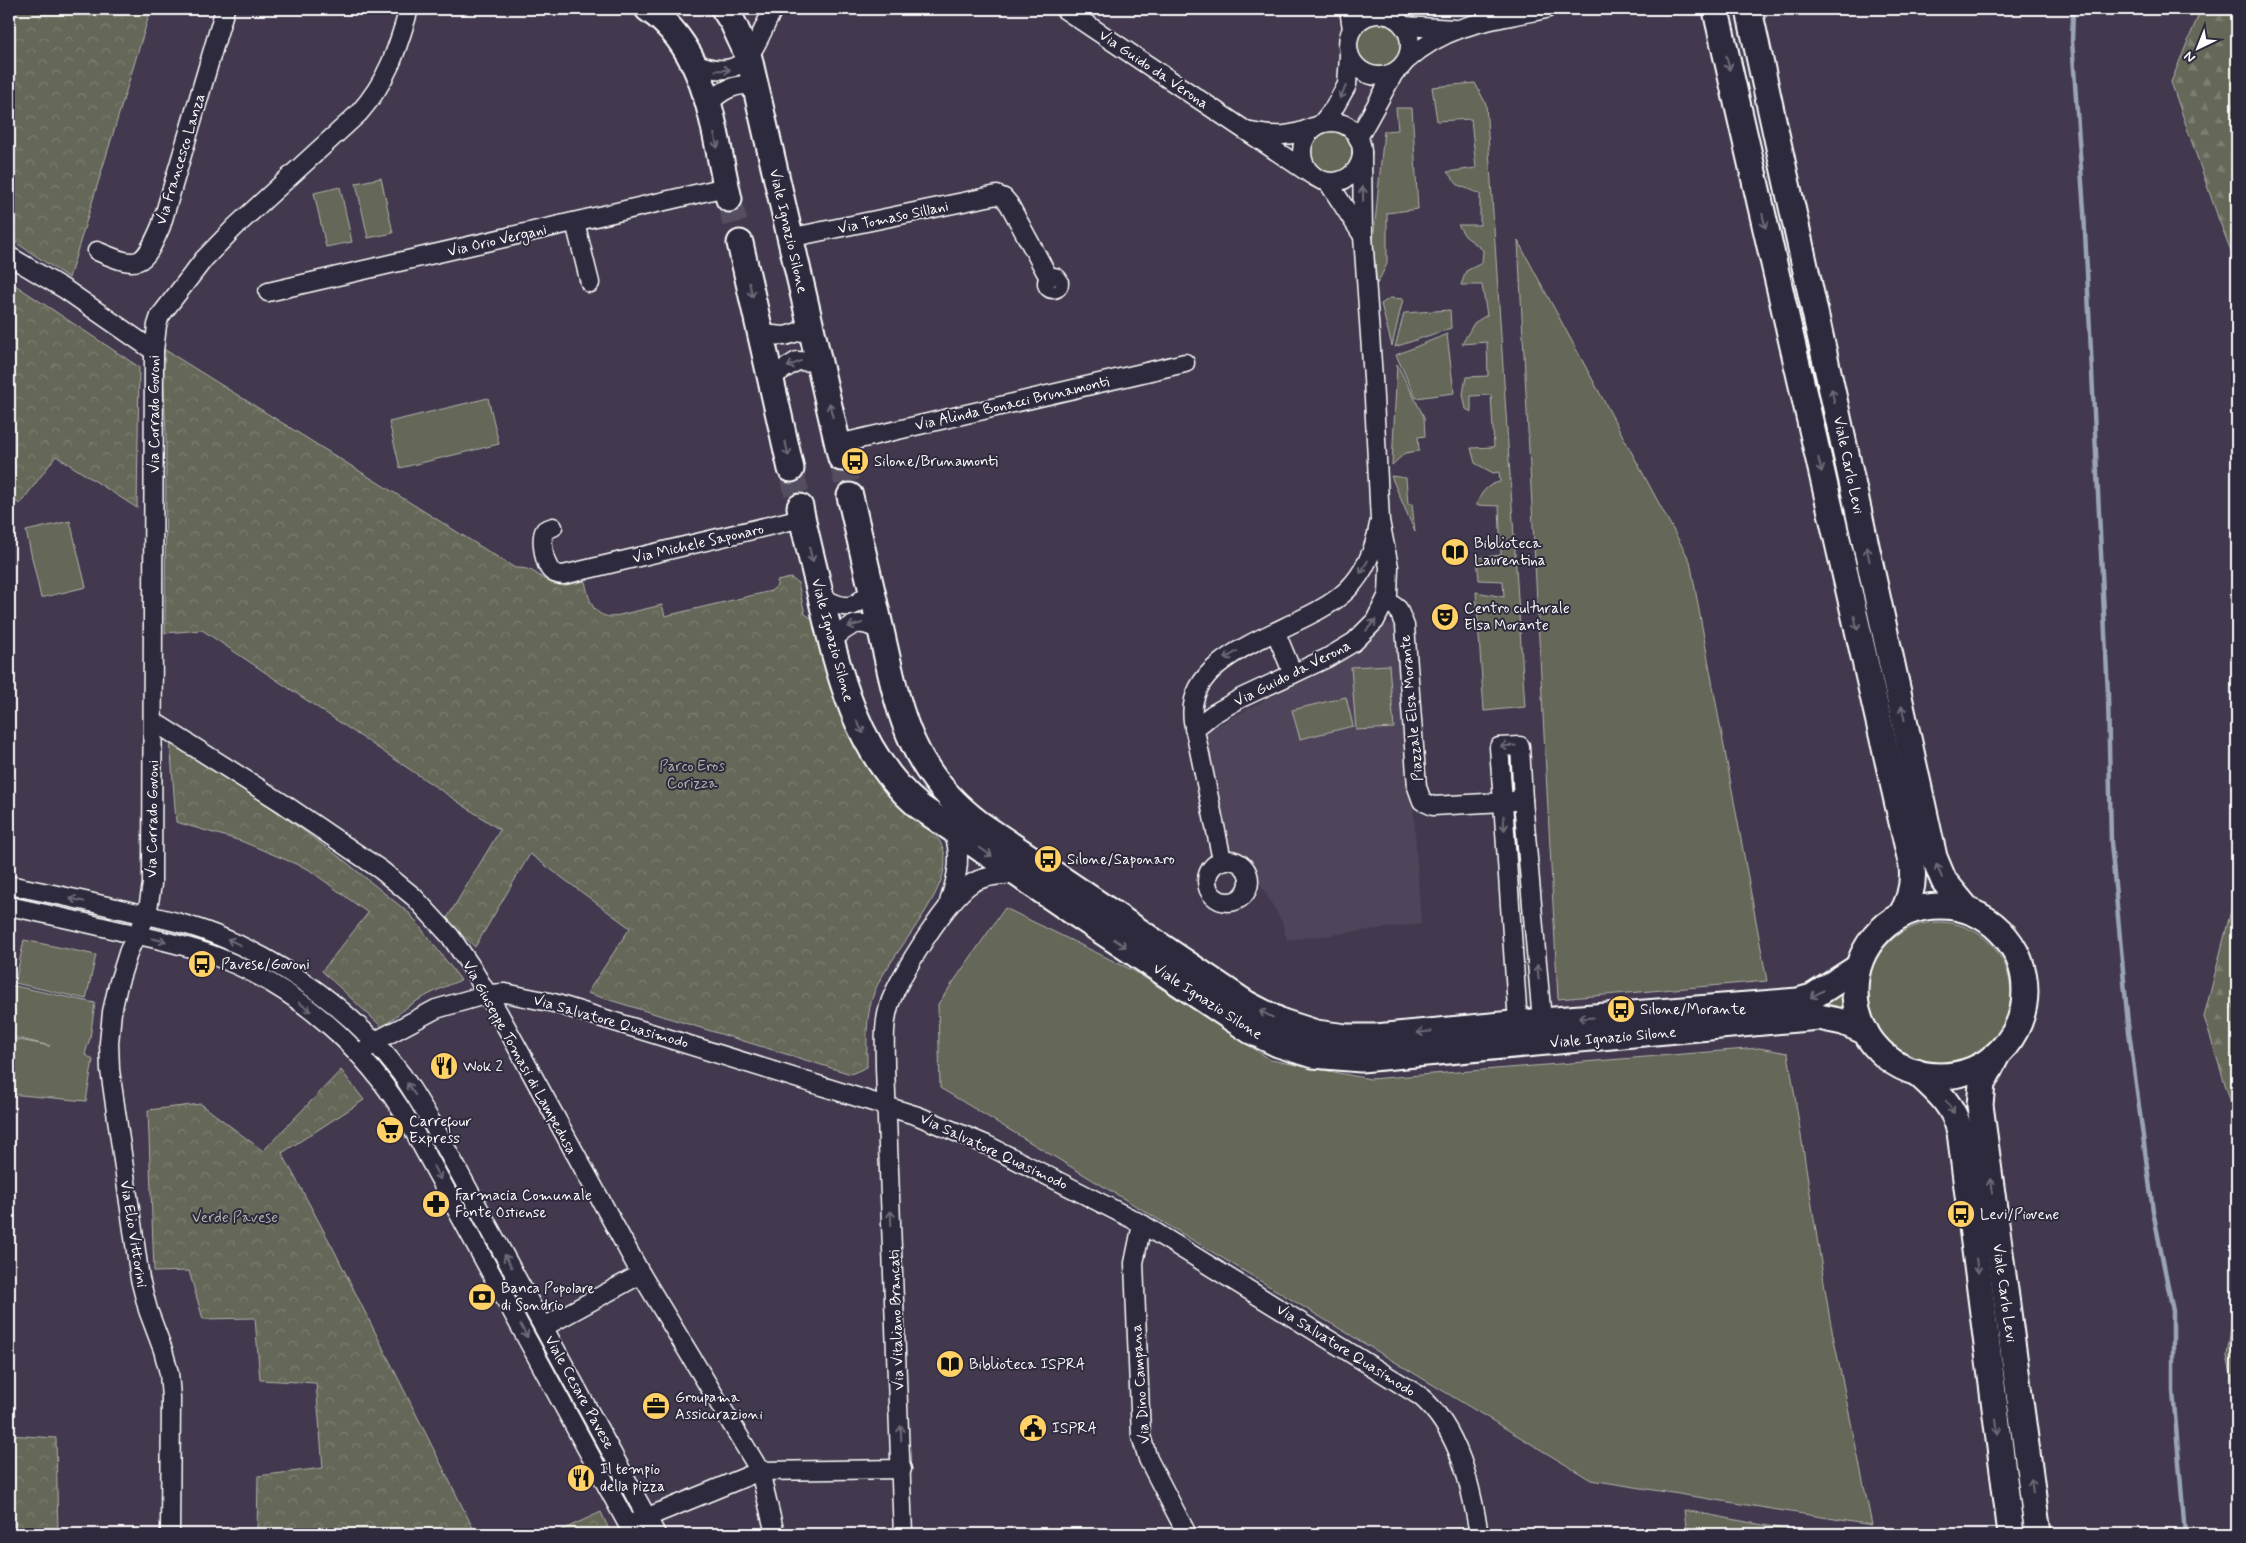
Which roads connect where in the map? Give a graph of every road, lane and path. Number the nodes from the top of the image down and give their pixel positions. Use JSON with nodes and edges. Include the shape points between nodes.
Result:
{"nodes":[{"id":1,"x":226,"y":9,"type":"edge"},
{"id":2,"x":409,"y":9,"type":"edge"},
{"id":3,"x":648,"y":9,"type":"edge"},
{"id":4,"x":724,"y":9,"type":"edge"},
{"id":5,"x":773,"y":9,"type":"edge"},
{"id":6,"x":1064,"y":9,"type":"edge"},
{"id":7,"x":1349,"y":9,"type":"edge"},
{"id":8,"x":1546,"y":9,"type":"edge"},
{"id":9,"x":1750,"y":9,"type":"edge"},
{"id":10,"x":1708,"y":12,"type":"edge"},
{"id":11,"x":1389,"y":17,"type":"edge"},
{"id":12,"x":1352,"y":28,"type":"junction"},
{"id":13,"x":1456,"y":29,"type":"junction"},
{"id":14,"x":1349,"y":56,"type":"junction"},
{"id":15,"x":749,"y":58,"type":"junction"},
{"id":16,"x":1407,"y":60,"type":"junction"},
{"id":17,"x":695,"y":63,"type":"junction"},
{"id":18,"x":1394,"y":73,"type":"junction"},
{"id":19,"x":756,"y":86,"type":"junction"},
{"id":20,"x":708,"y":104,"type":"junction"},
{"id":21,"x":1318,"y":125,"type":"junction"},
{"id":22,"x":1244,"y":130,"type":"junction"},
{"id":23,"x":1360,"y":145,"type":"junction"},
{"id":24,"x":1320,"y":179,"type":"junction"},
{"id":25,"x":728,"y":193,"type":"joint"},
{"id":26,"x":576,"y":222,"type":"junction"},
{"id":27,"x":1363,"y":236,"type":"junction"},
{"id":28,"x":790,"y":238,"type":"junction"},
{"id":29,"x":740,"y":243,"type":"tunnel mouth"},
{"id":30,"x":97,"y":251,"type":"dead end"},
{"id":31,"x":9,"y":256,"type":"edge"},
{"id":32,"x":1049,"y":278,"type":"dead end"},
{"id":33,"x":590,"y":283,"type":"dead end"},
{"id":34,"x":268,"y":292,"type":"dead end"},
{"id":35,"x":812,"y":328,"type":"junction"},
{"id":36,"x":761,"y":334,"type":"junction"},
{"id":37,"x":154,"y":351,"type":"junction"},
{"id":38,"x":819,"y":362,"type":"junction"},
{"id":39,"x":1185,"y":363,"type":"dead end"},
{"id":40,"x":770,"y":377,"type":"junction"},
{"id":41,"x":840,"y":451,"type":"joint"},
{"id":42,"x":791,"y":469,"type":"tunnel mouth"},
{"id":43,"x":850,"y":496,"type":"tunnel mouth"},
{"id":44,"x":801,"y":513,"type":"joint"},
{"id":45,"x":1380,"y":521,"type":"junction"},
{"id":46,"x":553,"y":527,"type":"dead end"},
{"id":47,"x":872,"y":590,"type":"junction"},
{"id":48,"x":821,"y":597,"type":"junction"},
{"id":49,"x":1386,"y":600,"type":"junction"},
{"id":50,"x":882,"y":632,"type":"junction"},
{"id":51,"x":1276,"y":633,"type":"junction"},
{"id":52,"x":831,"y":642,"type":"junction"},
{"id":53,"x":1293,"y":674,"type":"junction"},
{"id":54,"x":153,"y":721,"type":"junction"},
{"id":55,"x":1194,"y":729,"type":"junction"},
{"id":56,"x":1523,"y":800,"type":"junction"},
{"id":57,"x":1503,"y":802,"type":"junction"},
{"id":58,"x":951,"y":827,"type":"junction"},
{"id":59,"x":1222,"y":860,"type":"dead end"},
{"id":60,"x":1019,"y":874,"type":"junction"},
{"id":61,"x":9,"y":885,"type":"edge"},
{"id":62,"x":9,"y":906,"type":"edge"},
{"id":63,"x":947,"y":908,"type":"junction"},
{"id":64,"x":1968,"y":910,"type":"junction"},
{"id":65,"x":146,"y":915,"type":"junction"},
{"id":66,"x":1901,"y":915,"type":"junction"},
{"id":67,"x":136,"y":935,"type":"junction"},
{"id":68,"x":1858,"y":968,"type":"junction"},
{"id":69,"x":488,"y":994,"type":"junction"},
{"id":70,"x":1542,"y":1021,"type":"junction"},
{"id":71,"x":1518,"y":1023,"type":"junction"},
{"id":72,"x":1866,"y":1032,"type":"junction"},
{"id":73,"x":374,"y":1042,"type":"junction"},
{"id":74,"x":360,"y":1055,"type":"junction"},
{"id":75,"x":1997,"y":1055,"type":"junction"},
{"id":76,"x":1916,"y":1072,"type":"junction"},
{"id":77,"x":887,"y":1106,"type":"junction"},
{"id":78,"x":1142,"y":1224,"type":"junction"},
{"id":79,"x":641,"y":1274,"type":"junction"},
{"id":80,"x":522,"y":1286,"type":"junction"},
{"id":81,"x":505,"y":1297,"type":"junction"},
{"id":82,"x":544,"y":1327,"type":"junction"},
{"id":83,"x":902,"y":1469,"type":"junction"},
{"id":84,"x":760,"y":1471,"type":"junction"},
{"id":85,"x":648,"y":1516,"type":"junction"},
{"id":86,"x":631,"y":1530,"type":"edge"},
{"id":87,"x":170,"y":1534,"type":"edge"},
{"id":88,"x":656,"y":1534,"type":"edge"},
{"id":89,"x":775,"y":1534,"type":"edge"},
{"id":90,"x":903,"y":1534,"type":"edge"},
{"id":91,"x":1187,"y":1534,"type":"edge"},
{"id":92,"x":1479,"y":1534,"type":"edge"},
{"id":93,"x":2011,"y":1534,"type":"edge"},
{"id":94,"x":2038,"y":1534,"type":"edge"}],
"edges":[{"from":1,"to":30,"type":"street","name":"Via Francesco Lanza","via":[[161,226],[151,249],[142,260],[130,263]]},
{"from":2,"to":37,"type":"street","name":"Via Corrado Govoni","via":[[395,56],[376,92],[359,113],[204,259],[160,316]]},
{"from":3,"to":17,"type":"street","via":[[672,29]]},
{"from":4,"to":15,"type":"street","name":"Viale Ignazio Silone"},
{"from":5,"to":15,"type":"street"},
{"from":6,"to":22,"type":"street","name":"Via Guido da Verona"},
{"from":7,"to":12,"type":"street"},
{"from":8,"to":13,"type":"street"},
{"from":9,"to":10,"type":"street","via":[[1735,16]]},
{"from":64,"to":9,"type":"street","name":"Viale Carlo Levi","one_way":true,"via":[[1944,881],[1934,857]]},
{"from":10,"to":66,"type":"street","name":"Viale Carlo Levi","one_way":true,"via":[[1911,859],[1912,886]]},
{"from":11,"to":12,"type":"street","via":[[1368,15]]},
{"from":11,"to":13,"type":"street"},
{"from":11,"to":16,"type":"street","via":[[1410,40]]},
{"from":12,"to":14,"type":"street","via":[[1347,44]]},
{"from":13,"to":16,"type":"street","via":[[1423,46]]},
{"from":14,"to":18,"type":"street","via":[[1365,74],[1382,76]]},
{"from":14,"to":21,"type":"street","one_way":true,"via":[[1347,85],[1334,108]]},
{"from":17,"to":15,"type":"street","one_way":true,"via":[[710,70],[728,70]]},
{"from":15,"to":19,"type":"street","name":"Viale Ignazio Silone"},
{"from":16,"to":18,"type":"street"},
{"from":17,"to":20,"type":"street"},
{"from":18,"to":23,"type":"street"},
{"from":19,"to":20,"type":"street","via":[[735,86]]},
{"from":19,"to":28,"type":"street","name":"Viale Ignazio Silone"},
{"from":20,"to":25,"type":"street","one_way":true},
{"from":21,"to":22,"type":"street","name":"Via Guido da Verona","via":[[1286,136]]},
{"from":21,"to":23,"type":"street","via":[[1339,122],[1354,131]]},
{"from":21,"to":24,"type":"street","via":[[1306,136],[1301,151],[1302,160]]},
{"from":22,"to":24,"type":"street","name":"Via Guido da Verona"},
{"from":23,"to":24,"type":"street","via":[[1358,169],[1352,175],[1336,182]]},
{"from":27,"to":23,"type":"street","name":"Via Guido da Verona","one_way":true},
{"from":24,"to":27,"type":"street","name":"Via Guido da Verona"},
{"from":25,"to":26,"type":"street","name":"Via Orio Vergani"},
{"from":26,"to":33,"type":"street"},
{"from":26,"to":34,"type":"street","name":"Via Orio Vergani"},
{"from":27,"to":45,"type":"street","name":"Via Guido da Verona"},
{"from":28,"to":32,"type":"street","name":"Via Tomaso Sillani","via":[[997,195],[1009,204]]},
{"from":28,"to":35,"type":"street","name":"Viale Ignazio Silone"},
{"from":29,"to":36,"type":"street","one_way":true},
{"from":31,"to":37,"type":"street","via":[[66,290]]},
{"from":35,"to":36,"type":"street","via":[[785,336]]},
{"from":35,"to":38,"type":"street","name":"Viale Ignazio Silone"},
{"from":36,"to":40,"type":"street"},
{"from":37,"to":54,"type":"street","name":"Via Corrado Govoni"},
{"from":38,"to":40,"type":"street","one_way":true,"via":[[797,361]]},
{"from":41,"to":38,"type":"street","name":"Viale Ignazio Silone","one_way":true},
{"from":39,"to":41,"type":"street","name":"Via Alinda Bonacci Brunamonti"},
{"from":40,"to":42,"type":"street","one_way":true},
{"from":43,"to":47,"type":"street","name":"Viale Ignazio Silone"},
{"from":44,"to":46,"type":"street","name":"Via Michele Saponaro","via":[[563,575],[551,570],[542,535]]},
{"from":44,"to":48,"type":"street","name":"Viale Ignazio Silone","one_way":true},
{"from":45,"to":49,"type":"street","name":"Via Guido da Verona","via":[[1389,567]]},
{"from":45,"to":51,"type":"street","name":"Via Guido da Verona","one_way":true,"via":[[1368,559],[1349,588],[1330,603]]},
{"from":47,"to":48,"type":"street","via":[[850,607],[838,606]]},
{"from":47,"to":50,"type":"street","name":"Viale Ignazio Silone"},
{"from":48,"to":52,"type":"street","name":"Viale Ignazio Silone"},
{"from":53,"to":49,"type":"street","name":"Via Guido da Verona","one_way":true,"via":[[1360,638],[1375,621]]},
{"from":49,"to":57,"type":"street","name":"Piazzale Elsa Morante","via":[[1398,609],[1403,619],[1418,787],[1422,801],[1434,806]]},
{"from":50,"to":52,"type":"street","one_way":true,"via":[[866,623],[859,623],[846,628]]},
{"from":71,"to":50,"type":"street","name":"Viale Ignazio Silone","one_way":true,"via":[[1390,1036],[1346,1037],[1298,1027],[1247,1004],[980,824],[948,797],[921,761],[906,729]]},
{"from":51,"to":53,"type":"street"},
{"from":51,"to":55,"type":"street","name":"Via Guido da Verona","one_way":true,"via":[[1227,657],[1203,679],[1192,701]]},
{"from":52,"to":58,"type":"street","name":"Viale Ignazio Silone","one_way":true,"via":[[850,708],[874,752],[914,802]]},
{"from":53,"to":55,"type":"street","name":"Via Guido da Verona","via":[[1241,698]]},
{"from":54,"to":65,"type":"street","name":"Via Corrado Govoni","via":[[152,884]]},
{"from":54,"to":69,"type":"street","name":"Via Giuseppe Tomasi di Lampedusa","via":[[350,848],[402,886],[450,936]]},
{"from":55,"to":59,"type":"street","name":"Via Guido da Verona"},
{"from":56,"to":57,"type":"street","name":"Piazzale Elsa Morante"},
{"from":56,"to":57,"type":"street","one_way":true,"via":[[1520,746],[1499,747]]},
{"from":70,"to":56,"type":"street","one_way":true},
{"from":57,"to":71,"type":"street","one_way":true},
{"from":58,"to":60,"type":"street","name":"Viale Ignazio Silone","one_way":true},
{"from":58,"to":63,"type":"street","via":[[960,862]]},
{"from":60,"to":63,"type":"street","via":[[988,877],[975,882]]},
{"from":60,"to":72,"type":"street","name":"Viale Ignazio Silone","one_way":true,"via":[[1236,1022],[1278,1044],[1313,1055],[1374,1058],[1819,1017],[1843,1022]]},
{"from":65,"to":61,"type":"street","name":"Viale Cesare Pavese","one_way":true},
{"from":62,"to":67,"type":"street","name":"Viale Cesare Pavese"},
{"from":63,"to":77,"type":"street","name":"Via Vitaliano Brancati","via":[[902,978],[889,1005],[885,1031]]},
{"from":64,"to":66,"type":"street","via":[[1938,906]]},
{"from":64,"to":75,"type":"street","via":[[1984,918],[2010,942],[2024,974],[2023,1010],[2018,1027]]},
{"from":65,"to":67,"type":"street"},
{"from":73,"to":65,"type":"street","name":"Viale Cesare Pavese","one_way":true,"via":[[323,996],[253,952],[214,934]]},
{"from":66,"to":68,"type":"street","via":[[1872,939]]},
{"from":67,"to":74,"type":"street","name":"Viale Cesare Pavese","one_way":true,"via":[[210,954],[260,978],[312,1012]]},
{"from":67,"to":87,"type":"street","name":"Via Elio Vittorini","via":[[114,1004],[109,1054],[140,1279],[169,1373]]},
{"from":68,"to":70,"type":"street","name":"Viale Ignazio Silone","one_way":true,"via":[[1812,997],[1798,1001]]},
{"from":68,"to":72,"type":"street","via":[[1855,994],[1858,1014]]},
{"from":69,"to":73,"type":"street","name":"Via Salvatore Quasimodo","via":[[436,1009]]},
{"from":69,"to":77,"type":"street","name":"Via Salvatore Quasimodo","via":[[511,994],[554,1003]]},
{"from":69,"to":79,"type":"street","name":"Via Giuseppe Tomasi di Lampedusa"},
{"from":70,"to":71,"type":"street","name":"Viale Ignazio Silone"},
{"from":72,"to":76,"type":"street","via":[[1887,1057]]},
{"from":73,"to":74,"type":"street","name":"Via Salvatore Quasimodo"},
{"from":80,"to":73,"type":"street","name":"Viale Cesare Pavese","one_way":true,"via":[[417,1098]]},
{"from":74,"to":81,"type":"street","name":"Viale Cesare Pavese","one_way":true,"via":[[402,1110]]},
{"from":75,"to":76,"type":"street","via":[[1983,1065],[1950,1076]]},
{"from":94,"to":75,"type":"street","name":"Viale Carlo Levi","one_way":true,"via":[[1980,1105],[1982,1084]]},
{"from":76,"to":93,"type":"street","name":"Viale Carlo Levi","one_way":true,"via":[[1948,1103],[1960,1132]]},
{"from":77,"to":78,"type":"street","name":"Via Salvatore Quasimodo","via":[[987,1145]]},
{"from":83,"to":77,"type":"street","name":"Via Vitaliano Brancati","one_way":true},
{"from":78,"to":91,"type":"street","name":"Via Dino Campana","via":[[1134,1263],[1141,1436],[1148,1459]]},
{"from":78,"to":92,"type":"street","name":"Via Salvatore Quasimodo","via":[[1427,1402],[1448,1430],[1457,1450]]},
{"from":79,"to":82,"type":"street"},
{"from":79,"to":84,"type":"street","name":"Via Giuseppe Tomasi di Lampedusa"},
{"from":80,"to":81,"type":"street"},
{"from":80,"to":82,"type":"street","name":"Viale Cesare Pavese"},
{"from":81,"to":86,"type":"street","name":"Viale Cesare Pavese","one_way":true},
{"from":82,"to":85,"type":"street","name":"Viale Cesare Pavese"},
{"from":83,"to":84,"type":"street"},
{"from":83,"to":90,"type":"street","name":"Via Vitaliano Brancati"},
{"from":84,"to":85,"type":"street"},
{"from":84,"to":89,"type":"street","name":"Via Giuseppe Tomasi di Lampedusa"},
{"from":85,"to":86,"type":"street"},
{"from":85,"to":88,"type":"street","name":"Viale Cesare Pavese"}]}
